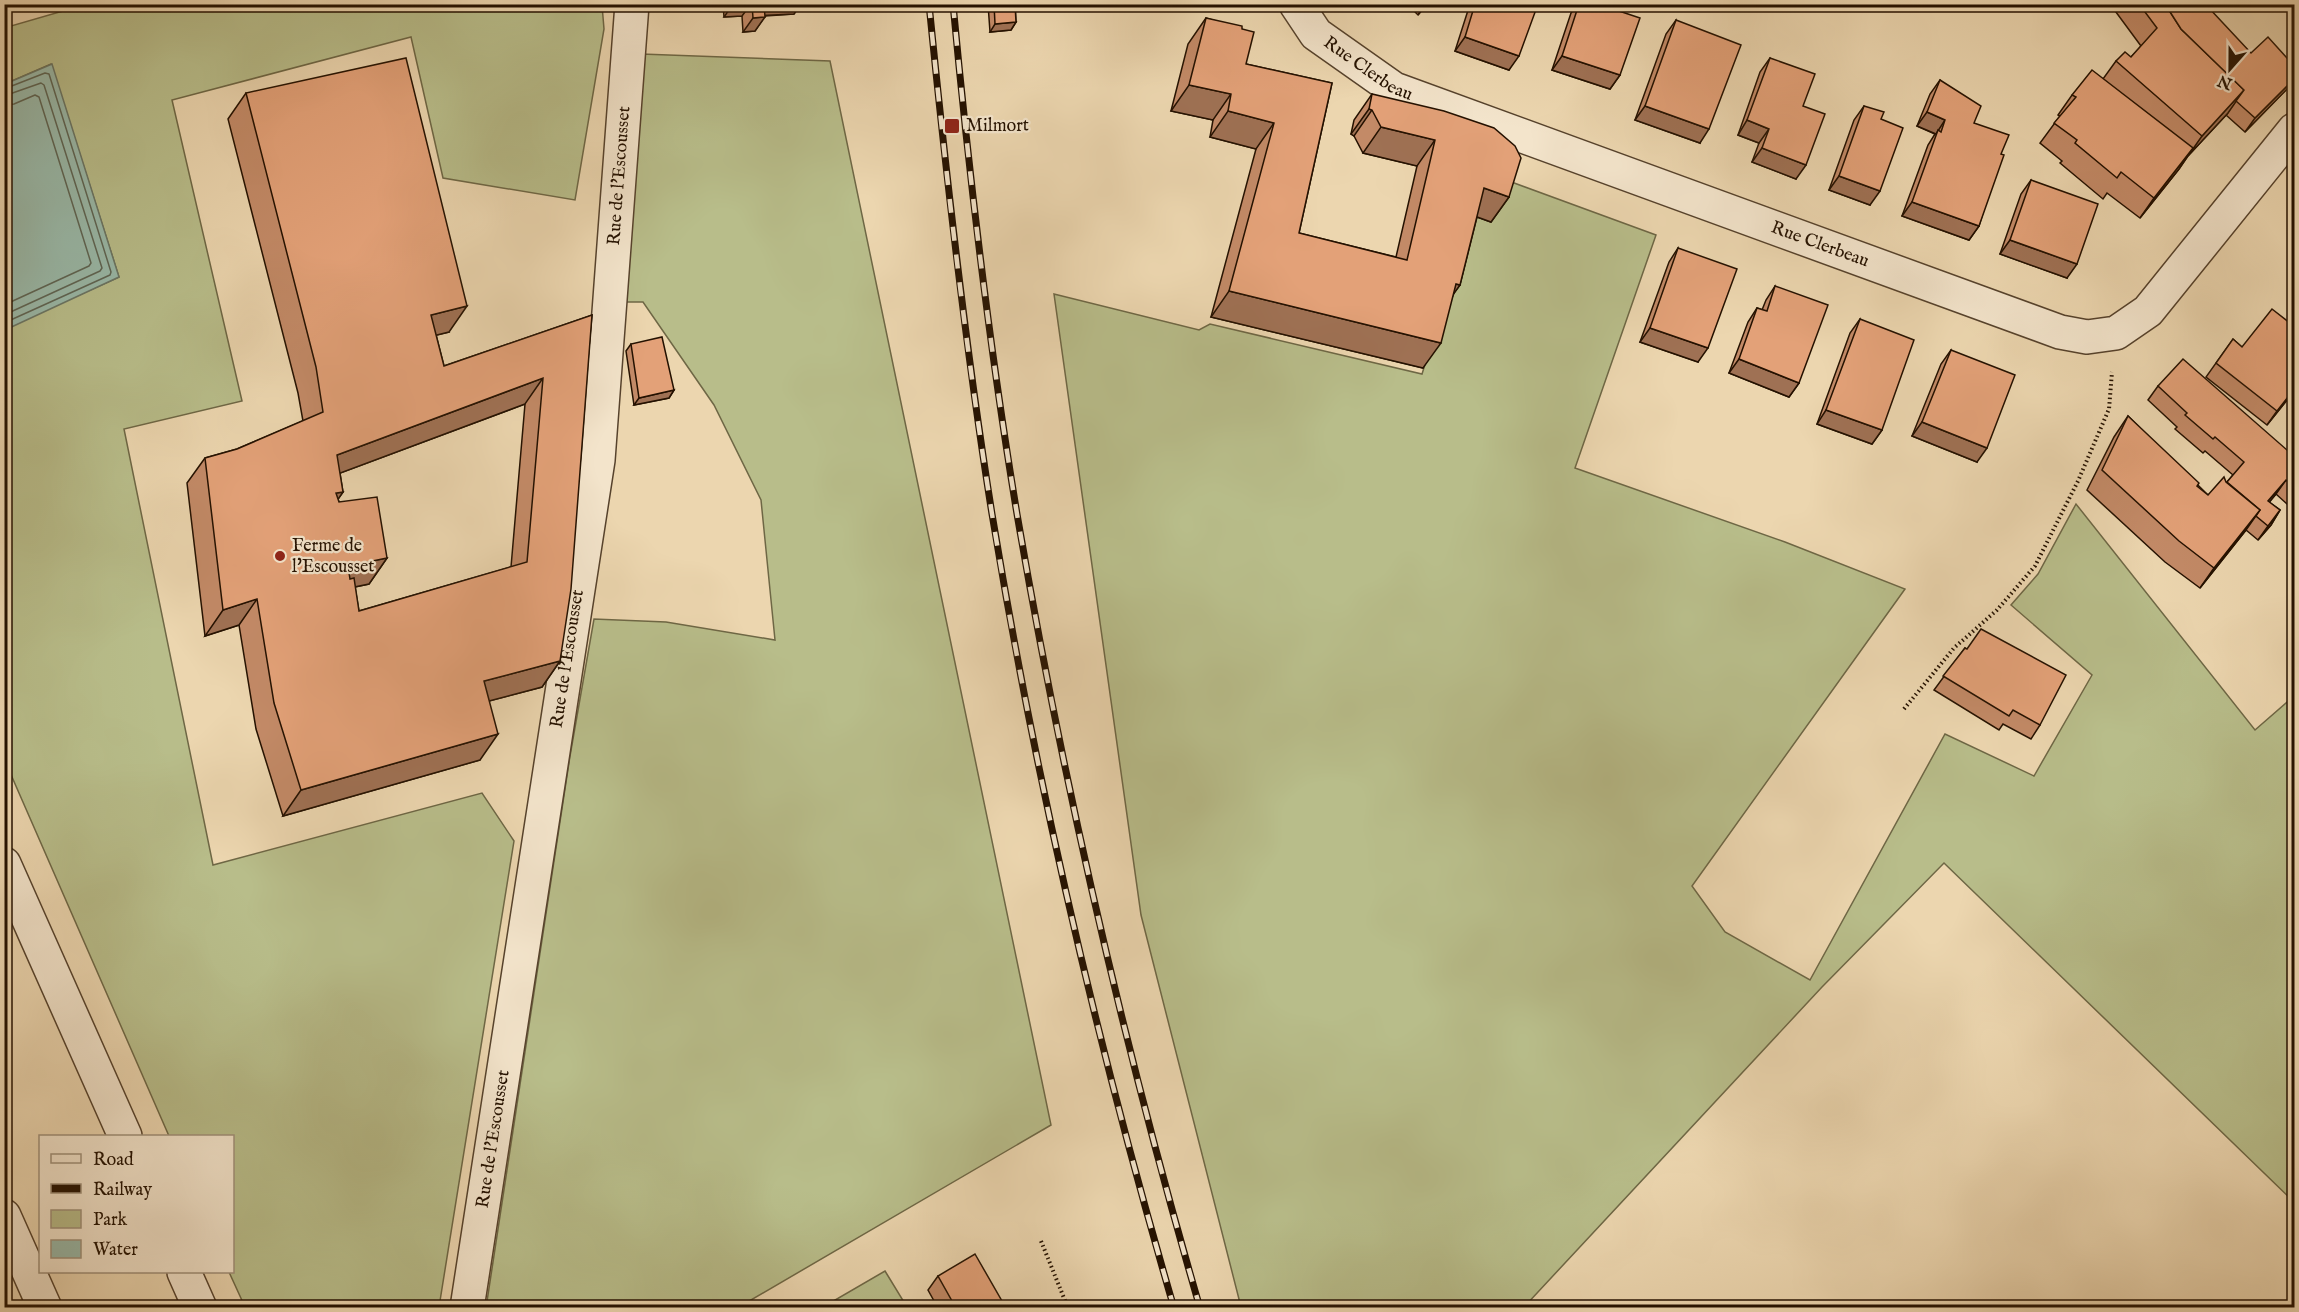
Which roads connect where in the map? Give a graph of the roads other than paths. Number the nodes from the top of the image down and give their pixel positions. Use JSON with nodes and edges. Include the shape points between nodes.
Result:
{"nodes":[{"id":1,"x":632,"y":4,"type":"edge"},
{"id":2,"x":1296,"y":4,"type":"edge"},
{"id":3,"x":2295,"y":130,"type":"edge"},
{"id":4,"x":4,"y":864,"type":"edge"},
{"id":5,"x":124,"y":1135,"type":"edge"},
{"id":6,"x":4,"y":1216,"type":"edge"},
{"id":7,"x":184,"y":1273,"type":"edge"},
{"id":8,"x":45,"y":1308,"type":"edge"},
{"id":9,"x":200,"y":1308,"type":"edge"},
{"id":10,"x":467,"y":1308,"type":"edge"}],
"edges":[{"from":1,"to":10,"type":"street","name":"Rue de l'Escousset","via":[[598,460]]},
{"from":2,"to":3,"type":"street","name":"Rue Clerbeau","via":[[1316,34],[1394,89],[2060,332],[2086,337],[2116,333],[2148,311]]},
{"from":4,"to":5,"type":"street"},
{"from":6,"to":8,"type":"street"},
{"from":7,"to":9,"type":"street"}]}
